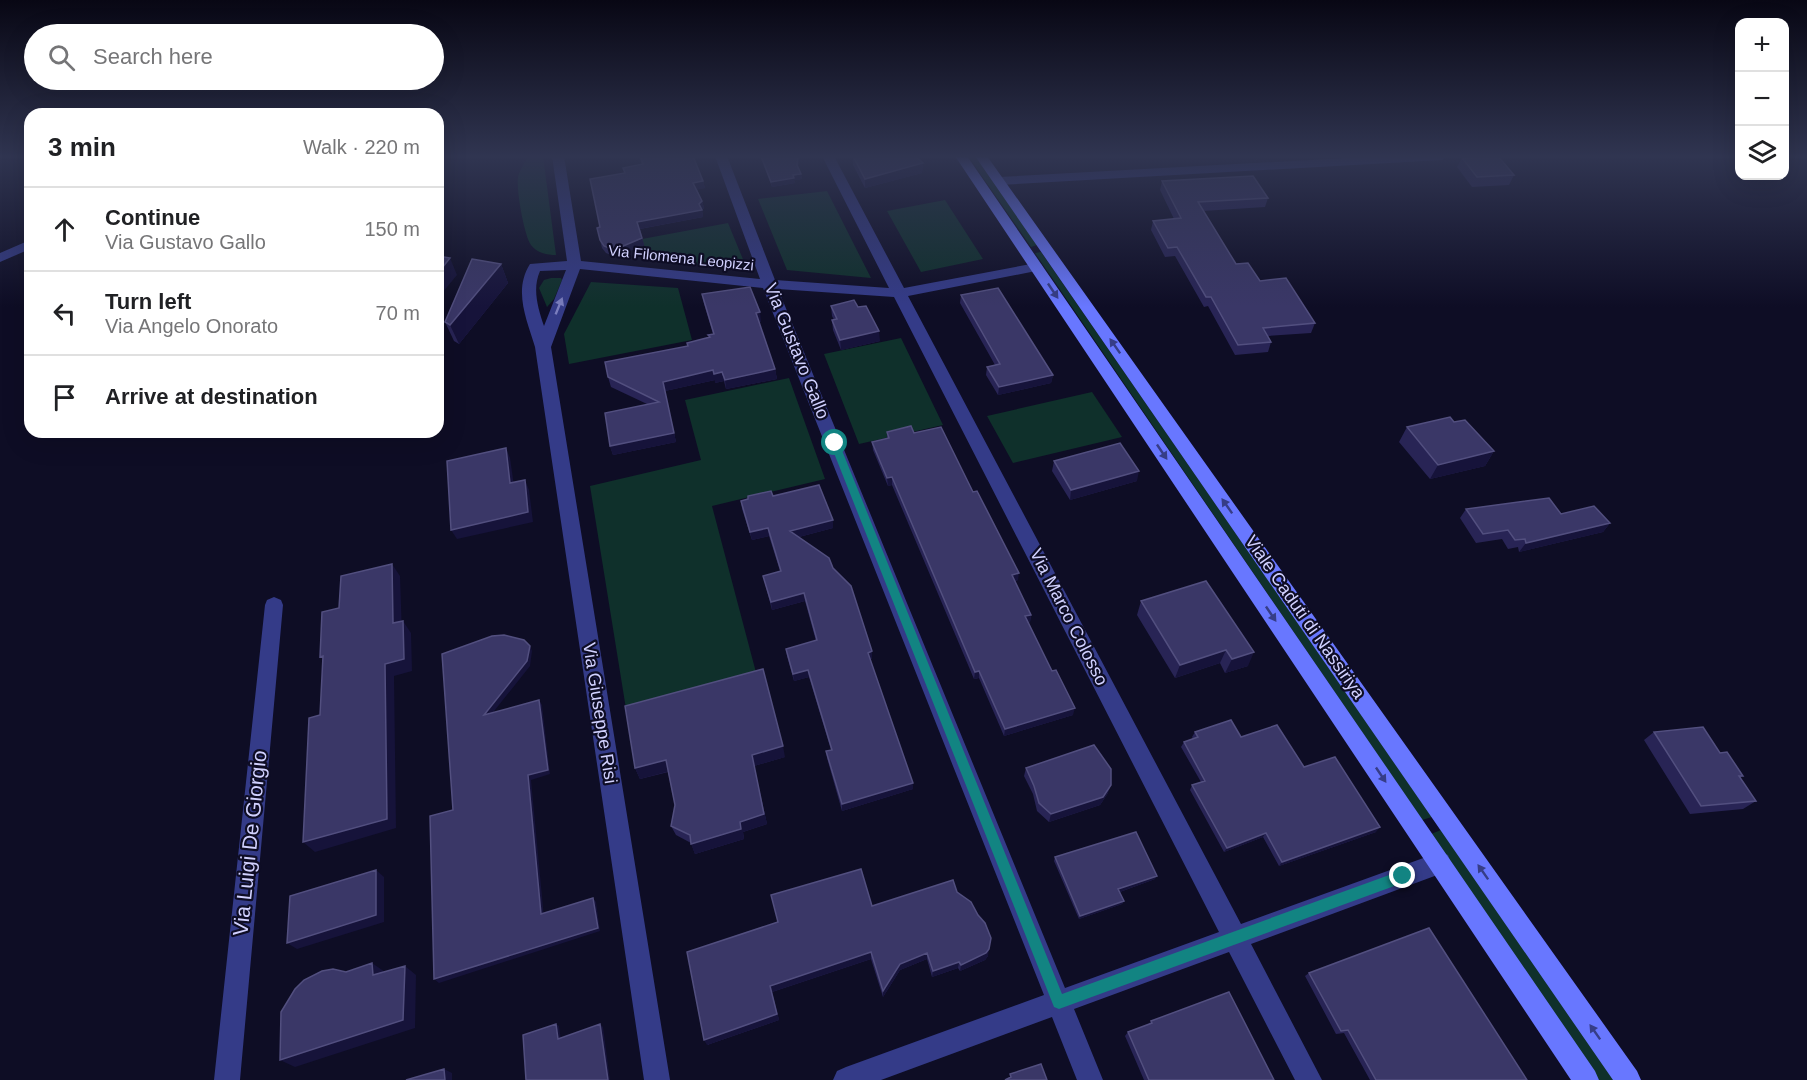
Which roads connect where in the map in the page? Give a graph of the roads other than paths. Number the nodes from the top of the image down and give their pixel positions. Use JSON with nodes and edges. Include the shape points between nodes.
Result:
{"nodes":[{"id":1,"x":566,"y":206,"type":"edge"},
{"id":2,"x":740,"y":206,"type":"edge"},
{"id":3,"x":854,"y":206,"type":"edge"},
{"id":4,"x":995,"y":206,"type":"edge"},
{"id":5,"x":1017,"y":206,"type":"edge"},
{"id":6,"x":24,"y":247,"type":"edge"},
{"id":7,"x":0,"y":258,"type":"edge"},
{"id":8,"x":575,"y":265,"type":"junction"},
{"id":9,"x":535,"y":267,"type":"joint"},
{"id":10,"x":1036,"y":267,"type":"junction"},
{"id":11,"x":769,"y":284,"type":"junction"},
{"id":12,"x":900,"y":293,"type":"junction"},
{"id":13,"x":543,"y":346,"type":"junction"},
{"id":14,"x":274,"y":605,"type":"dead end"},
{"id":15,"x":1440,"y":863,"type":"junction"},
{"id":16,"x":1235,"y":938,"type":"junction"},
{"id":17,"x":1059,"y":1002,"type":"junction"},
{"id":18,"x":227,"y":1080,"type":"edge"},
{"id":19,"x":657,"y":1080,"type":"edge"},
{"id":20,"x":846,"y":1080,"type":"edge"},
{"id":21,"x":1090,"y":1080,"type":"edge"},
{"id":22,"x":1310,"y":1080,"type":"edge"},
{"id":23,"x":1587,"y":1080,"type":"edge"},
{"id":24,"x":1628,"y":1080,"type":"edge"}],
"edges":[{"from":1,"to":8,"type":"street"},
{"from":2,"to":11,"type":"street","name":"Via Gustavo Gallo"},
{"from":3,"to":12,"type":"street","name":"Via Marco Colosso"},
{"from":4,"to":10,"type":"main road","name":"Viale Caduti di Nassiriya"},
{"from":24,"to":5,"type":"main road","name":"Viale Caduti di Nassiriya","one_way":true},
{"from":6,"to":7,"type":"street"},
{"from":8,"to":9,"type":"street","name":"Via Filomena Leopizzi"},
{"from":8,"to":11,"type":"street","name":"Via Filomena Leopizzi"},
{"from":13,"to":8,"type":"street","one_way":true},
{"from":9,"to":13,"type":"street","name":"Via Giuseppe Risi","via":[[527,293]]},
{"from":10,"to":12,"type":"street","name":"Via Filomena Leopizzi"},
{"from":10,"to":15,"type":"main road","name":"Viale Caduti di Nassiriya","one_way":true},
{"from":11,"to":12,"type":"street","name":"Via Filomena Leopizzi"},
{"from":11,"to":17,"type":"street","name":"Via Gustavo Gallo"},
{"from":12,"to":16,"type":"street","name":"Via Marco Colosso"},
{"from":13,"to":19,"type":"street","name":"Via Giuseppe Risi"},
{"from":14,"to":18,"type":"street","name":"Via Luigi De Giorgio"},
{"from":15,"to":16,"type":"street"},
{"from":15,"to":23,"type":"main road","name":"Viale Caduti di Nassiriya"},
{"from":16,"to":17,"type":"street"},
{"from":16,"to":22,"type":"street","name":"Via Marco Colosso"},
{"from":17,"to":20,"type":"street"},
{"from":17,"to":21,"type":"street","name":"Via Gustavo Gallo"}]}
